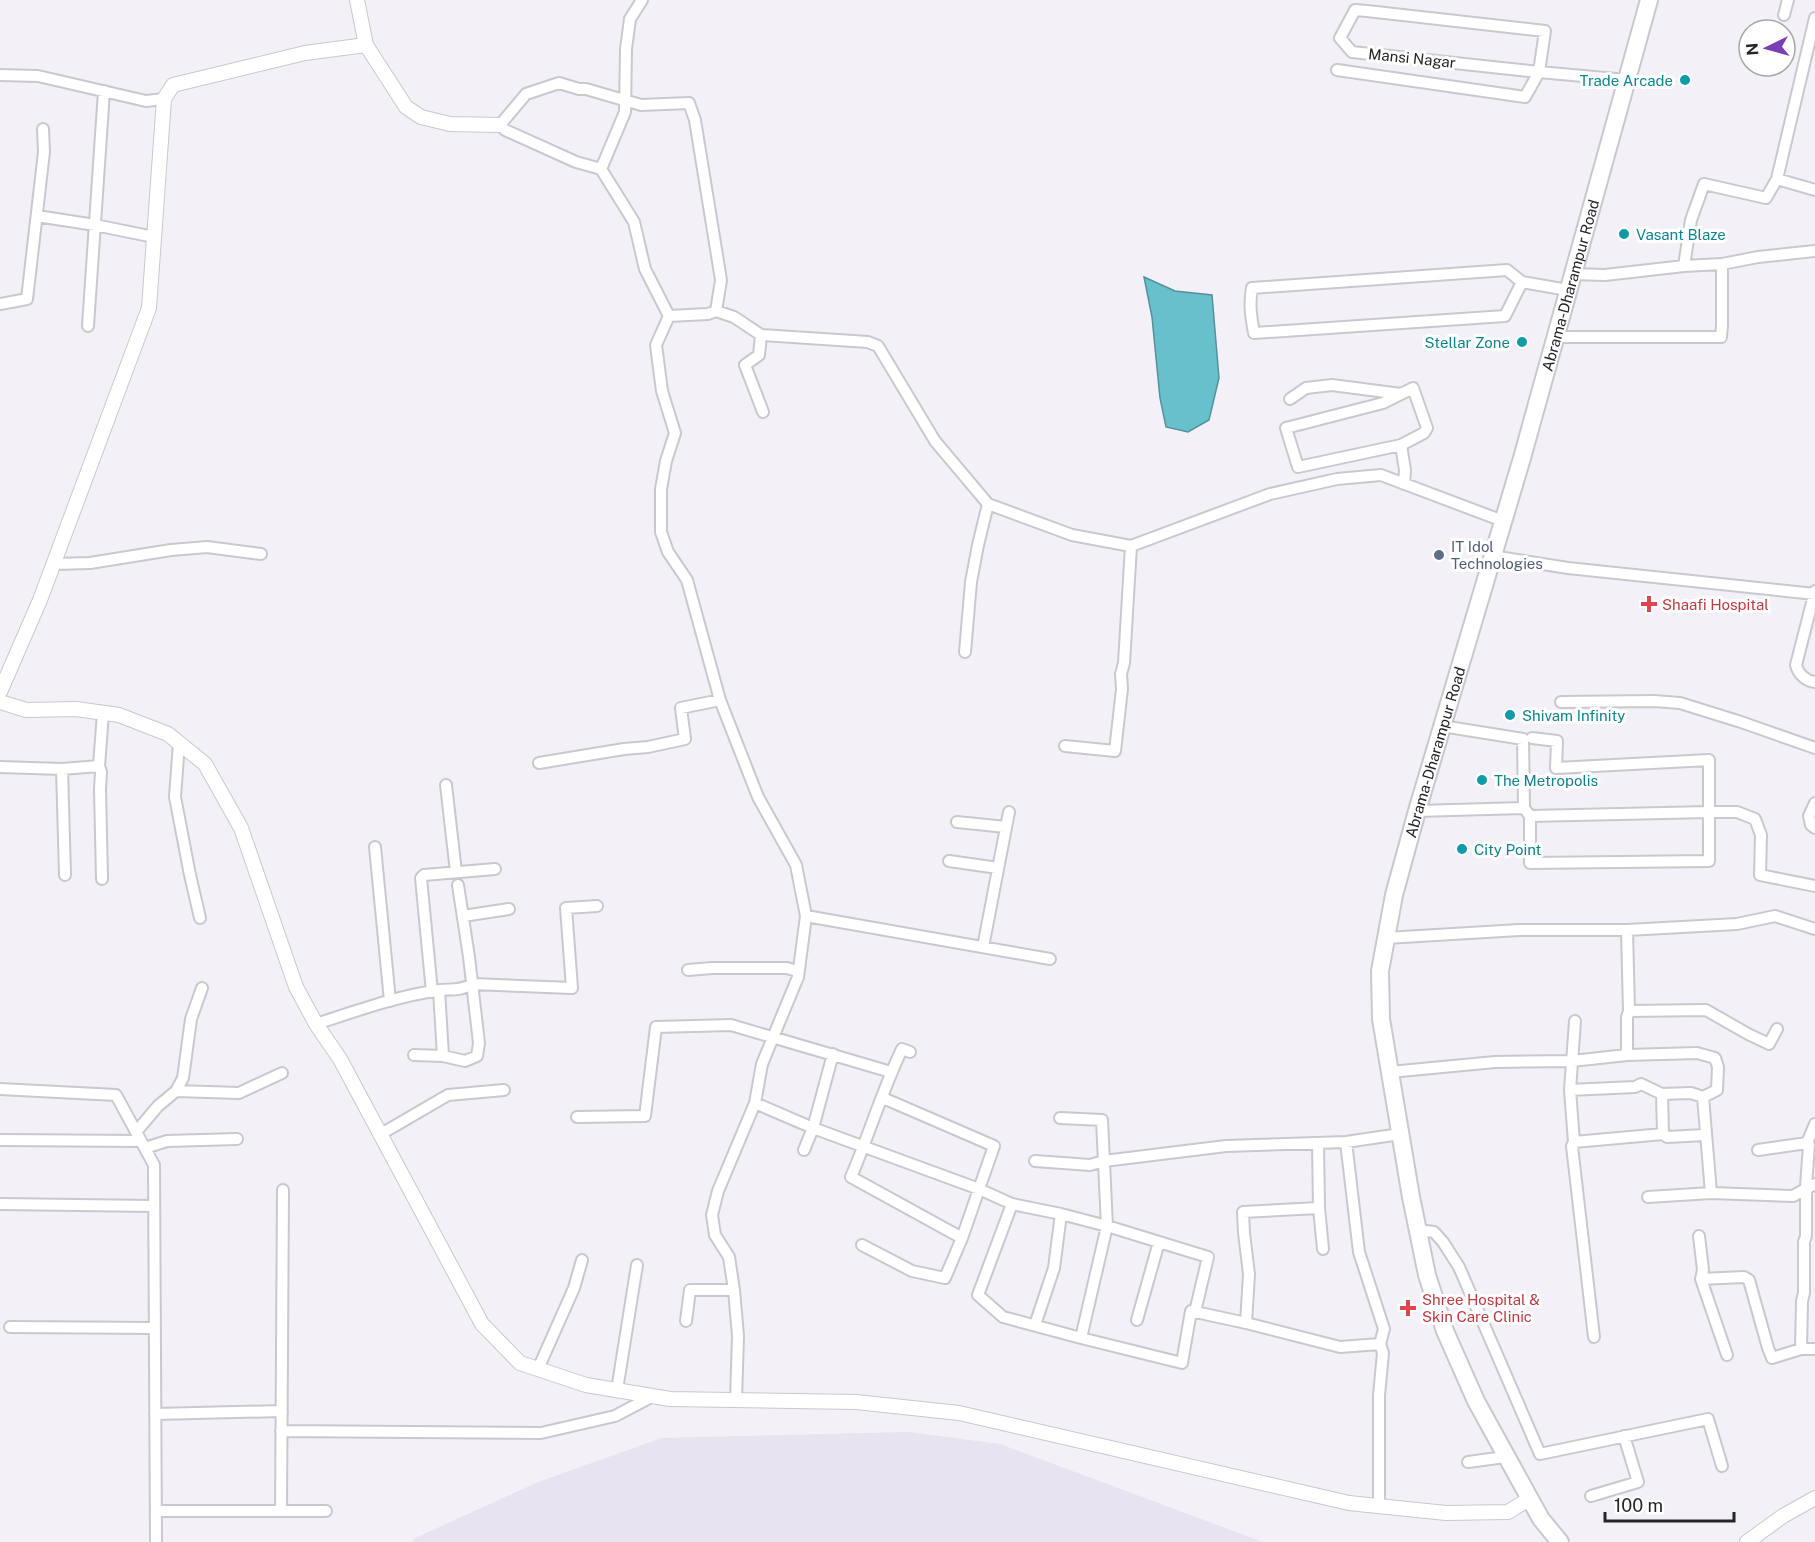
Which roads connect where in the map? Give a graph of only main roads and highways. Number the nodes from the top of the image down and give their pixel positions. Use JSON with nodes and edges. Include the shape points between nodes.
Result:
{"nodes":[{"id":1,"x":1649,"y":0,"type":"edge"},
{"id":2,"x":1529,"y":1499,"type":"junction"},
{"id":3,"x":1560,"y":1542,"type":"edge"},
{"id":4,"x":1570,"y":1542,"type":"edge"}],
"edges":[{"from":1,"to":2,"type":"main road","name":"Abrama-Dharampur Road","via":[[1417,811],[1394,895],[1380,971],[1381,1018],[1427,1275],[1445,1331],[1476,1401]]},
{"from":2,"to":3,"type":"main road"},
{"from":2,"to":4,"type":"main road"}]}
